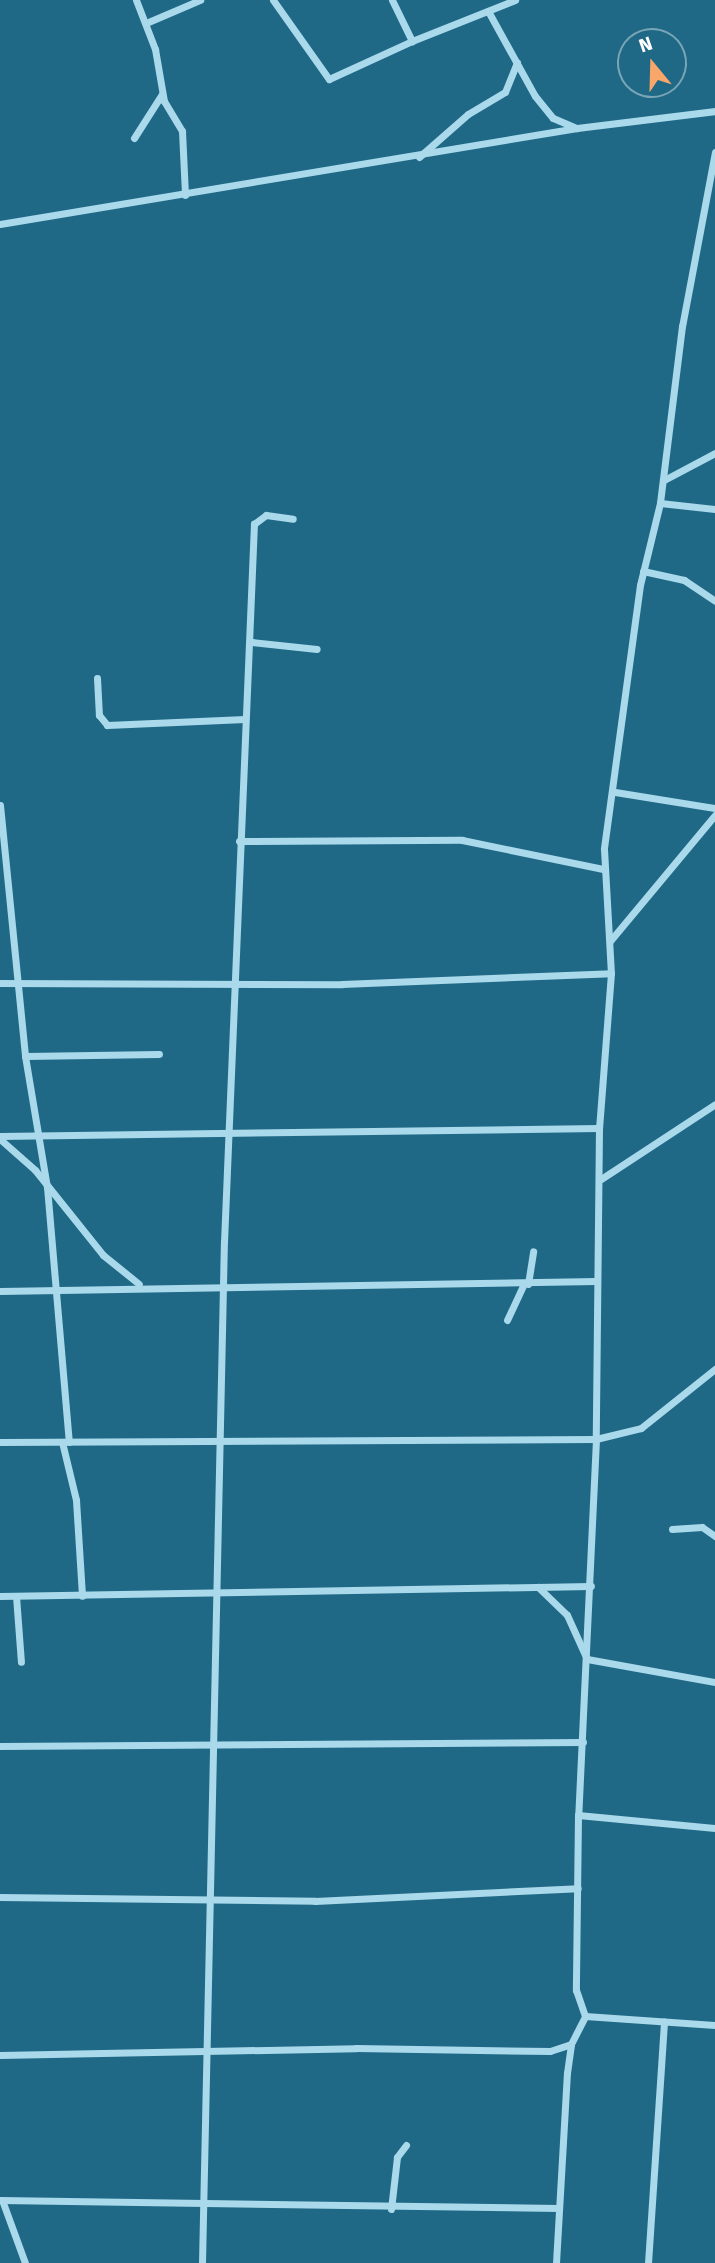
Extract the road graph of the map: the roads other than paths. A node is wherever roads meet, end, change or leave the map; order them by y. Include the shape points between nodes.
1 (136, 0) edge
2 (200, 0) edge
3 (273, 0) edge
4 (392, 0) edge
5 (515, 0) edge
6 (488, 11) junction
7 (146, 23) junction
8 (412, 41) junction
9 (517, 62) junction
10 (162, 94) junction
11 (714, 110) edge
12 (578, 128) junction
13 (134, 138) dead end
14 (715, 152) edge
15 (418, 158) junction
16 (185, 195) junction
17 (0, 224) edge
18 (715, 453) edge
19 (664, 480) junction
20 (660, 503) junction
21 (715, 509) edge
22 (293, 519) dead end
23 (643, 571) junction
24 (715, 601) edge
25 (252, 642) junction
26 (317, 649) dead end
27 (97, 678) dead end
28 (245, 719) junction
29 (615, 792) junction
30 (0, 805) edge
31 (715, 808) edge
32 (715, 815) edge
33 (239, 841) junction
34 (603, 869) junction
35 (610, 941) junction
36 (611, 973) junction
37 (0, 983) edge
38 (16, 983) junction
39 (232, 983) junction
40 (159, 1054) dead end
41 (25, 1056) junction
42 (715, 1104) edge
43 (599, 1128) junction
44 (0, 1137) edge
45 (38, 1137) junction
46 (228, 1137) junction
47 (601, 1179) junction
48 (47, 1187) junction
49 (533, 1251) dead end
50 (596, 1281) junction
51 (526, 1283) junction
52 (139, 1284) junction
53 (223, 1287) junction
54 (54, 1290) junction
55 (0, 1291) edge
56 (508, 1320) dead end
57 (715, 1369) edge
58 (224, 1438) junction
59 (596, 1439) junction
60 (0, 1442) edge
61 (65, 1442) junction
62 (672, 1529) dead end
63 (715, 1536) edge
64 (591, 1586) junction
65 (538, 1587) junction
66 (218, 1591) junction
67 (0, 1596) edge
68 (16, 1596) junction
69 (82, 1596) junction
70 (587, 1659) junction
71 (20, 1662) dead end
72 (715, 1682) edge
73 (583, 1742) junction
74 (215, 1744) junction
75 (0, 1746) edge
76 (578, 1815) junction
77 (715, 1828) edge
78 (578, 1888) junction
79 (0, 1897) edge
80 (208, 1898) junction
81 (585, 2016) junction
82 (664, 2022) junction
83 (715, 2025) edge
84 (571, 2044) junction
85 (203, 2049) junction
86 (0, 2055) edge
87 (406, 2145) dead end
88 (1, 2200) edge
89 (203, 2201) junction
90 (558, 2208) junction
91 (390, 2209) junction
92 (24, 2263) edge
93 (202, 2263) edge
94 (556, 2263) edge
95 (648, 2263) edge

1 - 7 street
2 - 7 street
3 - 8 street via 329,79
4 - 8 street
5 - 6 street
6 - 8 street
6 - 9 street
7 - 10 street
9 - 12 street via 549,113
9 - 15 street via 504,93 468,114
10 - 13 street
10 - 16 street via 182,131
11 - 12 street
12 - 15 street
14 - 19 street via 682,326
15 - 16 street
16 - 17 street
18 - 19 street
19 - 20 street
20 - 21 street
20 - 23 street
22 - 25 street via 266,516 254,524
23 - 24 street via 684,580
23 - 29 street
25 - 26 street
25 - 28 street
27 - 28 street via 99,715 107,725
28 - 33 street
29 - 31 street
29 - 34 street
30 - 38 street
32 - 35 street
33 - 34 street via 462,840
33 - 39 street
34 - 35 street
35 - 36 street
36 - 39 street
36 - 43 street
37 - 38 street
38 - 39 street
38 - 41 street
39 - 46 street
40 - 41 street
41 - 45 street
42 - 47 street
43 - 46 street
43 - 47 street
44 - 45 street
44 - 48 street
45 - 46 street
45 - 48 street
46 - 53 street
47 - 50 street
48 - 52 street via 103,1255
48 - 54 street
49 - 51 street
50 - 51 street
50 - 59 street
51 - 53 street
51 - 56 street
52 - 53 street
52 - 54 street
53 - 58 street
54 - 55 street
54 - 61 street
57 - 59 street via 641,1428
58 - 59 street
58 - 61 street
58 - 66 street
59 - 64 street
60 - 61 street
61 - 69 street via 76,1500
62 - 63 street via 702,1527
64 - 65 street
64 - 70 street
65 - 66 street
65 - 70 street via 567,1615
66 - 69 street
66 - 74 street
67 - 68 street
68 - 69 street
68 - 71 street
70 - 72 street
70 - 73 street
73 - 74 street
73 - 76 street
74 - 75 street
74 - 80 street
76 - 77 street
76 - 78 street
78 - 80 street via 315,1901
78 - 81 street via 576,1990
79 - 80 street
80 - 85 street
81 - 82 street
81 - 84 street
82 - 83 street
82 - 95 street
84 - 85 street via 550,2051
84 - 90 street
85 - 86 street
85 - 89 street
87 - 91 street via 397,2157
88 - 89 street
88 - 92 street
89 - 91 street
89 - 93 street
90 - 91 street
90 - 94 street

